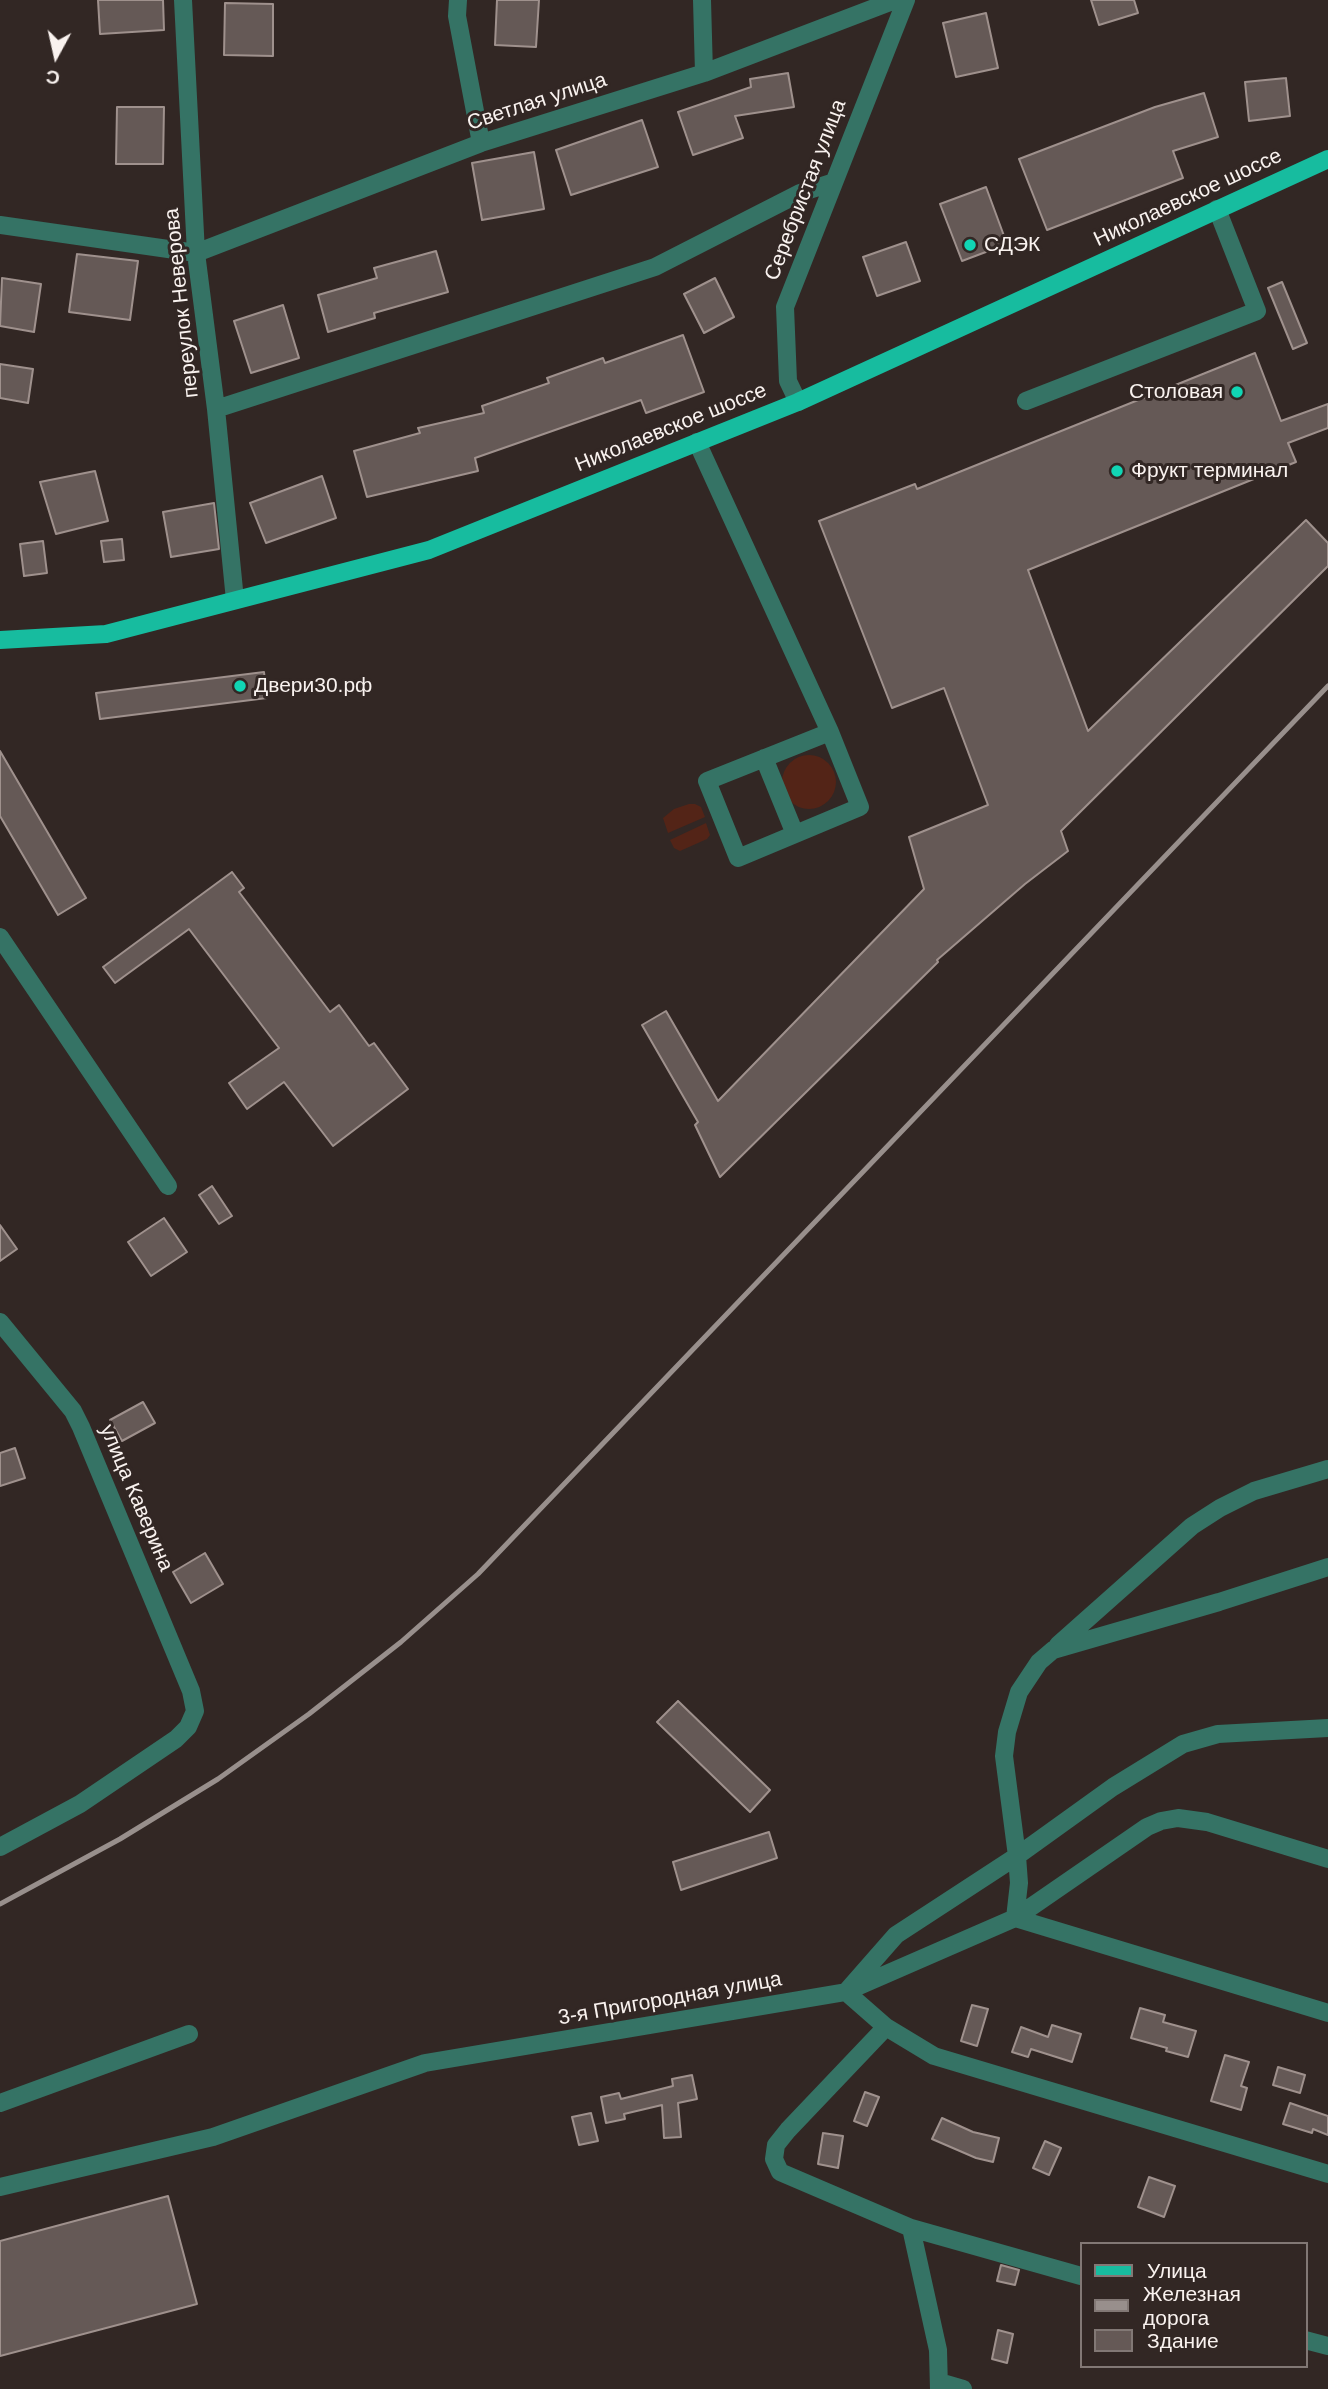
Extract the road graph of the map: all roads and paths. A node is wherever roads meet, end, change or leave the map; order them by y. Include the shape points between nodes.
1 (183, 0) edge
2 (458, 0) edge
3 (702, 0) edge
4 (895, 0) edge
5 (906, 0) edge
6 (704, 73) junction
7 (481, 143) junction
8 (1328, 159) edge
9 (834, 182) junction
10 (1217, 209) junction
11 (0, 225) edge
12 (196, 253) junction
13 (1026, 401) dead end
14 (798, 402) junction
15 (216, 409) junction
16 (697, 442) junction
17 (235, 600) junction
18 (0, 640) edge
19 (830, 732) junction
20 (764, 758) junction
21 (795, 834) junction
22 (0, 937) edge
23 (168, 1186) dead end
24 (0, 1322) edge
25 (1328, 1469) edge
26 (1328, 1567) edge
27 (1053, 1650) junction
28 (1328, 1728) edge
29 (0, 1847) edge
30 (1017, 1856) junction
31 (1328, 1858) edge
32 (1015, 1918) junction
33 (846, 1992) junction
34 (1328, 2013) edge
35 (886, 2027) junction
36 (189, 2034) dead end
37 (0, 2103) edge
38 (1328, 2174) edge
39 (0, 2187) edge
40 (911, 2228) junction
41 (1080, 2276) edge
42 (1307, 2341) edge
43 (1328, 2346) edge
44 (939, 2385) edge
45 (964, 2389) edge

1 - 12 street, переулок Неверова
2 - 7 street via 457,16
3 - 6 street
4 - 6 street, Светлая улица
5 - 9 street, Серебристая улица
6 - 7 street, Светлая улица
7 - 12 street, Светлая улица
8 - 10 main road, Николаевское шоссе
9 - 14 street, Серебристая улица via 785,307 788,381
9 - 15 street via 800,193 655,267
10 - 13 street via 1257,311
10 - 14 main road, Николаевское шоссе
11 - 12 street
12 - 15 street, переулок Неверова
14 - 16 main road, Николаевское шоссе
15 - 17 street, переулок Неверова
16 - 17 main road, Николаевское шоссе via 429,551
16 - 19 street
17 - 18 main road, Николаевское шоссе via 106,634
19 - 20 street
19 - 21 street via 860,807
20 - 21 street
20 - 21 street via 707,781 738,858
22 - 23 street
24 - 29 street, улица Каверина via 73,1411 191,1691 195,1711 176,1739 80,1804
25 - 27 street via 1254,1491 1192,1526
26 - 27 street
27 - 30 street via 1019,1692 1007,1732 1004,1756
28 - 30 street via 1218,1734 1183,1744 1113,1787
30 - 32 street
30 - 33 street via 896,1935
31 - 32 street, 3-я Пригородная улица via 1208,1822 1161,1821
32 - 33 street, 3-я Пригородная улица
32 - 34 street
33 - 35 street
33 - 39 street, 3-я Пригородная улица via 425,2063 214,2137
35 - 38 street via 934,2056
35 - 40 street via 788,2130 776,2145 774,2158 780,2172
36 - 37 street
40 - 41 street
40 - 44 street via 938,2350
42 - 43 street
44 - 45 street

